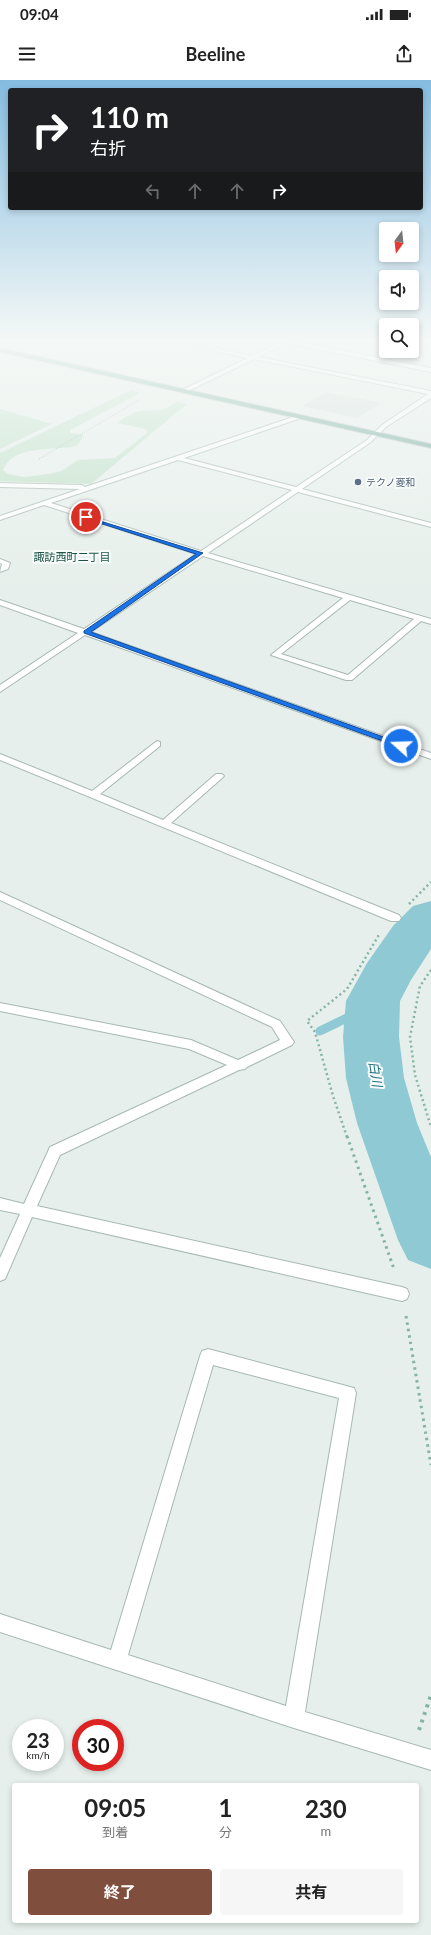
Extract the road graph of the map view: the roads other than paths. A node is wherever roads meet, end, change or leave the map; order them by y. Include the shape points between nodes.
1 (271, 427) edge
2 (343, 427) edge
3 (384, 427) edge
4 (377, 434) junction
5 (431, 446) edge
6 (178, 458) junction
7 (0, 485) edge
8 (91, 487) junction
9 (296, 490) junction
10 (43, 503) junction
11 (0, 518) edge
12 (431, 525) edge
13 (200, 553) junction
14 (0, 561) edge
15 (0, 570) edge
16 (348, 598) junction
17 (0, 602) edge
18 (419, 619) junction
19 (431, 622) edge
20 (86, 632) junction
21 (0, 689) edge
22 (157, 744) dead end
23 (431, 756) edge
24 (0, 757) edge
25 (219, 776) dead end
26 (93, 795) junction
27 (164, 824) junction
28 (0, 896) edge
29 (395, 918) road end
30 (0, 1007) edge
31 (241, 1066) junction
32 (0, 1204) edge
33 (28, 1210) junction
34 (0, 1274) edge
35 (402, 1294) road end
36 (0, 1623) edge
37 (117, 1661) junction
38 (294, 1718) junction
39 (431, 1760) edge

1 - 6 street
2 - 4 main road
3 - 4 street
4 - 5 main road
4 - 9 street
6 - 8 street
6 - 9 street
7 - 8 street
8 - 10 street
9 - 12 street
9 - 13 street
10 - 11 street
10 - 13 street
13 - 16 street
13 - 20 street
14 - 15 street via 6,563
16 - 18 street
16 - 18 street via 275,655 349,678
17 - 20 street
18 - 19 street
20 - 21 street
20 - 23 street
22 - 26 street
24 - 26 street
25 - 27 street
26 - 27 street
27 - 29 street
28 - 31 street via 276,1024 288,1042
30 - 31 street via 191,1045
31 - 33 street via 55,1151
32 - 33 street
33 - 34 street
33 - 35 street
36 - 37 street
37 - 38 street
37 - 38 street via 208,1356 348,1393
38 - 39 street

